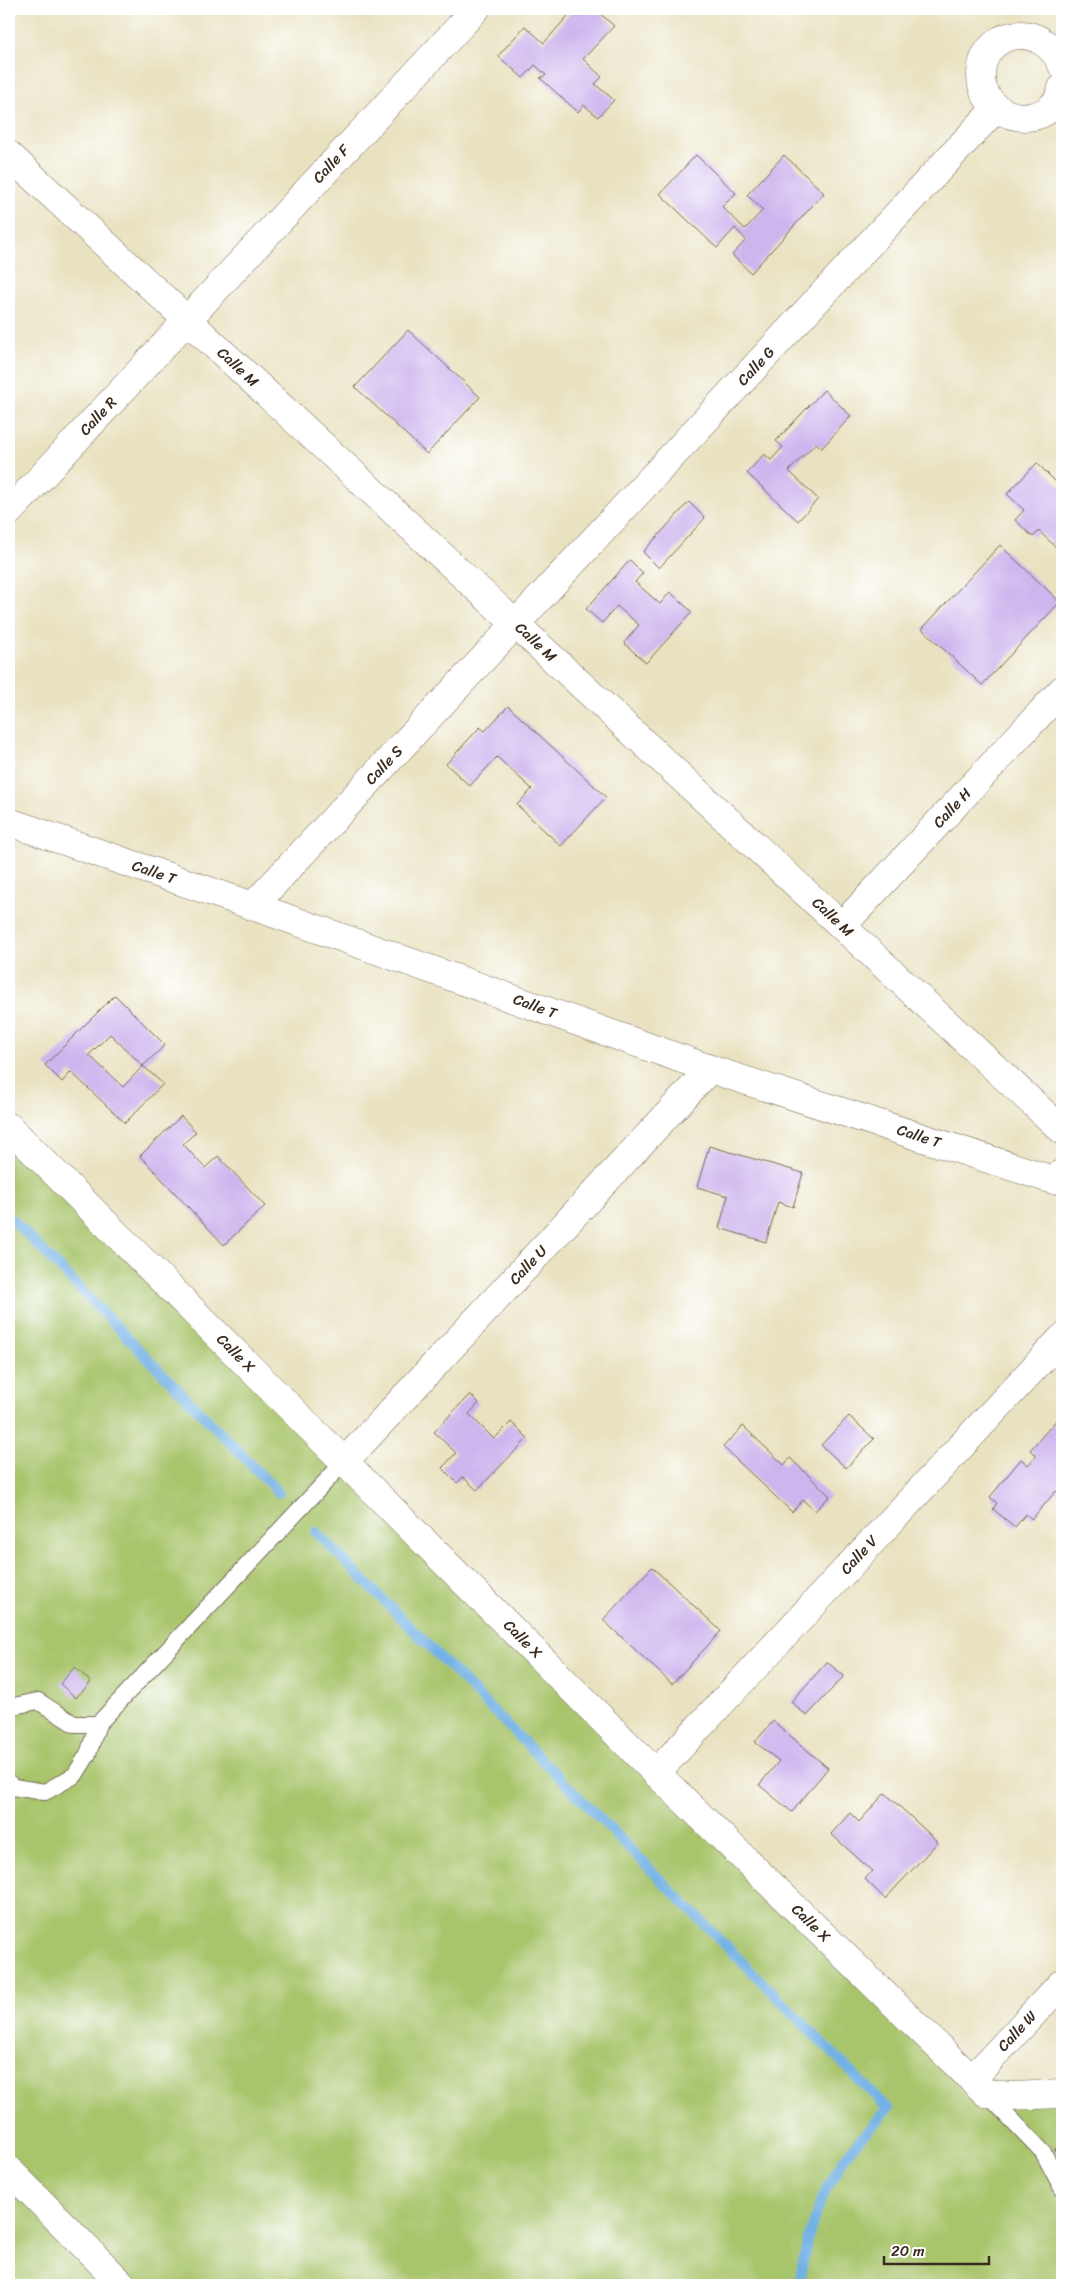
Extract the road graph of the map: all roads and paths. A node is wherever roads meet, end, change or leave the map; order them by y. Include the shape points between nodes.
1 (476, 9) edge
2 (1062, 65) edge
3 (1062, 88) edge
4 (996, 108) junction
5 (9, 155) edge
6 (187, 320) junction
7 (9, 512) edge
8 (516, 624) junction
9 (1062, 690) edge
10 (9, 822) edge
11 (253, 906) junction
12 (842, 926) junction
13 (710, 1069) junction
14 (9, 1127) edge
15 (1062, 1130) edge
16 (1062, 1172) edge
17 (1062, 1338) edge
18 (345, 1462) junction
19 (9, 1708) edge
20 (98, 1724) junction
21 (656, 1773) junction
22 (9, 1783) edge
23 (1062, 1983) edge
24 (979, 2086) junction
25 (1062, 2094) edge
26 (9, 2170) edge
27 (1062, 2188) edge
28 (123, 2285) edge

1 - 6 street, Calle F
2 - 4 street via 1049,44 1038,38 1012,36 1000,41 991,49 981,73 987,98
3 - 4 street via 1054,103 1033,116 1020,118
4 - 8 street, Calle G
5 - 6 street, Calle M
6 - 7 street, Calle R
6 - 8 street, Calle M
8 - 11 street, Calle S
8 - 12 street, Calle M
9 - 12 street, Calle H
10 - 11 street, Calle T
11 - 13 street, Calle T
12 - 15 street, Calle M
13 - 16 street, Calle T via 1053,1180
13 - 18 street, Calle U
14 - 18 street, Calle X
17 - 21 street, Calle V
18 - 20 lane
18 - 21 street, Calle X
19 - 20 lane via 38,1701 74,1724
20 - 22 lane via 88,1754 75,1775 45,1792 13,1787
21 - 24 street, Calle X
23 - 24 street, Calle W
24 - 25 street via 1010,2096
24 - 27 lane via 1043,2152
26 - 28 street

